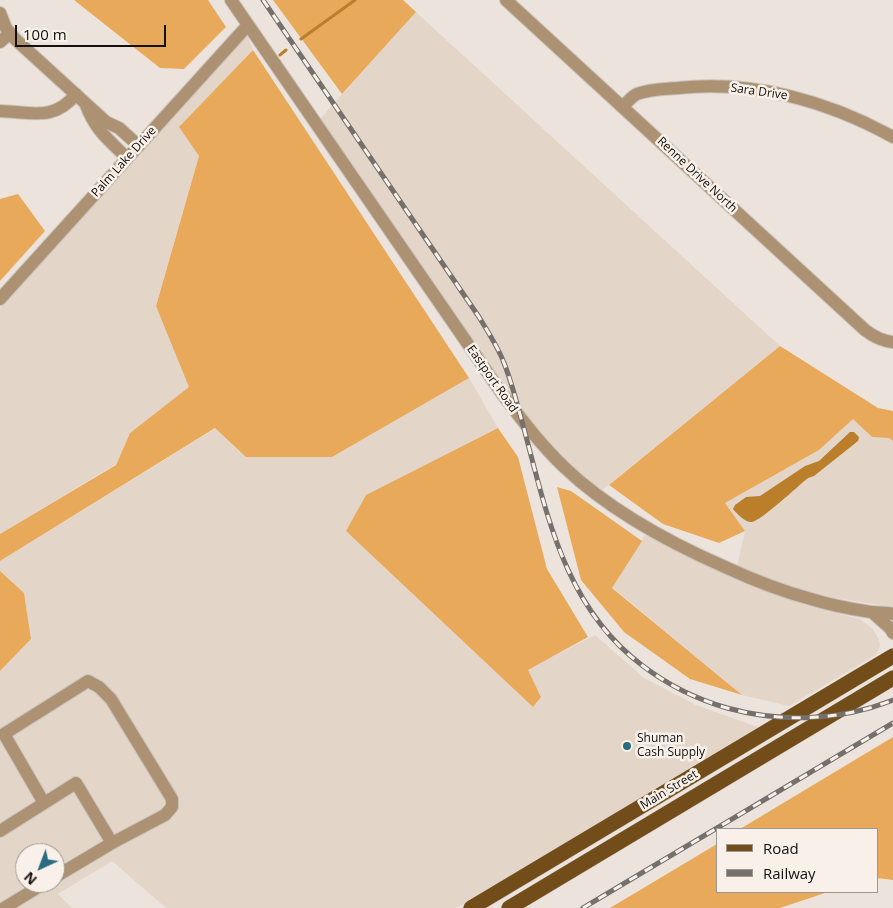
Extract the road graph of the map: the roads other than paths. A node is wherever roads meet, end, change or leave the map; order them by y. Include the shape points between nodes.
1 (231, 0) edge
2 (511, 1) edge
3 (0, 13) edge
4 (248, 25) junction
5 (10, 33) junction
6 (0, 42) edge
7 (81, 98) junction
8 (623, 106) junction
9 (0, 111) edge
10 (893, 137) edge
11 (139, 146) junction
12 (127, 158) junction
13 (0, 299) edge
14 (893, 342) edge
15 (873, 612) junction
16 (893, 613) edge
17 (893, 633) edge
18 (893, 656) edge
19 (893, 678) edge
20 (668, 790) junction
21 (44, 803) junction
22 (678, 807) junction
23 (0, 831) edge
24 (112, 842) junction
25 (65, 871) edge
26 (29, 893) edge
27 (4, 908) edge
28 (471, 908) edge
29 (509, 908) edge

1 - 4 street, Eastport Road
2 - 8 street, Renne Drive North
3 - 5 street
4 - 11 street, Palm Lake Drive
4 - 15 street, Eastport Road via 502,395 566,469 636,521 701,556 790,593
5 - 6 street
5 - 7 street
7 - 9 street via 38,115
7 - 11 street via 113,117 119,128
7 - 12 street via 98,129
8 - 10 street, Sara Drive via 636,94 655,90 701,86 754,89 816,103
8 - 14 street, Renne Drive North via 865,330
11 - 12 street, Palm Lake Drive
12 - 13 street, Palm Lake Drive
15 - 16 street, Eastport Road
15 - 17 street
18 - 20 main road, Main Street
19 - 22 main road, Main Street
20 - 22 street
20 - 28 main road, Main Street
21 - 23 street
21 - 24 street via 76,783
21 - 24 street via 4,734 88,681 112,699 172,799 172,807 165,815
22 - 29 main road, Main Street
24 - 25 street
26 - 27 street

